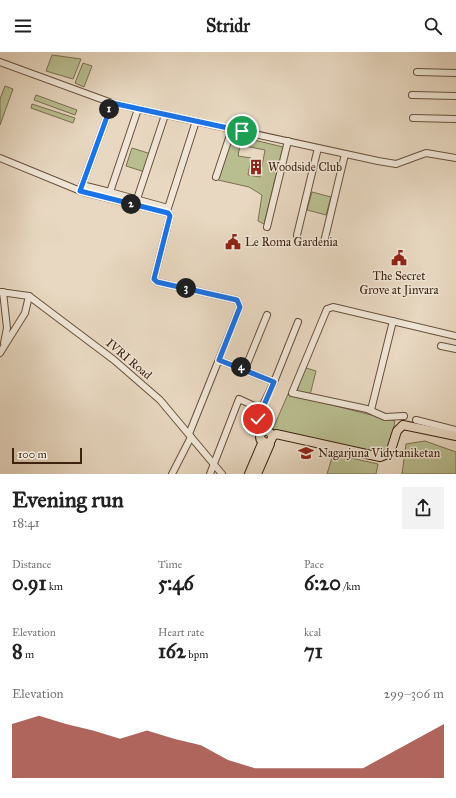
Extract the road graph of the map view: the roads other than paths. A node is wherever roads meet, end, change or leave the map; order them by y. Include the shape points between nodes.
1 (0, 62) edge
2 (417, 72) dead end
3 (456, 73) edge
4 (412, 95) dead end
5 (456, 96) edge
6 (112, 103) junction
7 (138, 109) junction
8 (166, 115) junction
9 (413, 118) dead end
10 (456, 119) edge
11 (196, 121) junction
12 (232, 129) junction
13 (288, 142) junction
14 (318, 148) junction
15 (345, 154) junction
16 (0, 158) edge
17 (456, 158) edge
18 (216, 177) dead end
19 (81, 188) junction
20 (110, 192) junction
21 (137, 199) junction
22 (266, 227) dead end
23 (297, 235) dead end
24 (324, 242) dead end
25 (2, 292) edge
26 (29, 296) junction
27 (267, 315) dead end
28 (393, 321) junction
29 (298, 322) dead end
30 (6, 326) junction
31 (15, 328) junction
32 (455, 335) edge
33 (441, 346) dead end
34 (4, 347) junction
35 (454, 348) edge
36 (0, 353) edge
37 (219, 360) junction
38 (245, 369) junction
39 (274, 382) junction
40 (260, 409) junction
41 (371, 410) junction
42 (403, 420) junction
43 (416, 420) dead end
44 (445, 430) junction
45 (456, 430) edge
46 (262, 433) joint
47 (190, 436) junction
48 (456, 436) edge
49 (268, 440) junction
50 (215, 465) junction
51 (172, 474) edge
52 (210, 474) edge
53 (222, 474) edge
54 (249, 474) edge
55 (258, 474) edge

1 - 6 street
2 - 3 street
4 - 5 street
6 - 7 street
6 - 19 street
7 - 8 street
7 - 20 street
8 - 11 street
8 - 21 street
9 - 10 street
11 - 12 street
11 - 21 street via 168,208
12 - 13 street
12 - 18 street
13 - 14 street
13 - 22 street
14 - 15 street
14 - 23 street
15 - 17 street via 396,164 426,153
15 - 24 street
16 - 19 street
19 - 20 street
19 - 37 street via 168,213 170,216 154,279 157,282 237,300 240,307
20 - 21 street
25 - 26 street, IVRI Road
25 - 30 street
26 - 31 street via 25,313
26 - 47 street, IVRI Road via 160,400
27 - 38 street
28 - 32 street
28 - 41 street
28 - 41 street via 330,307 327,309 292,390 294,394
29 - 39 street
30 - 31 street
30 - 34 street
31 - 34 street
32 - 35 street
33 - 35 street
34 - 36 street
37 - 38 street
37 - 47 street
38 - 39 street
39 - 40 street
40 - 46 street via 257,423
40 - 50 street via 239,399
41 - 42 street via 375,414
42 - 44 main road
42 - 49 main road via 390,452 380,458 276,434
43 - 44 street
44 - 45 street
44 - 48 main road
46 - 49 main road via 269,432
47 - 50 street, IVRI Road
47 - 51 street
49 - 54 main road
49 - 55 main road via 270,444
50 - 52 street
50 - 53 street, IVRI Road

